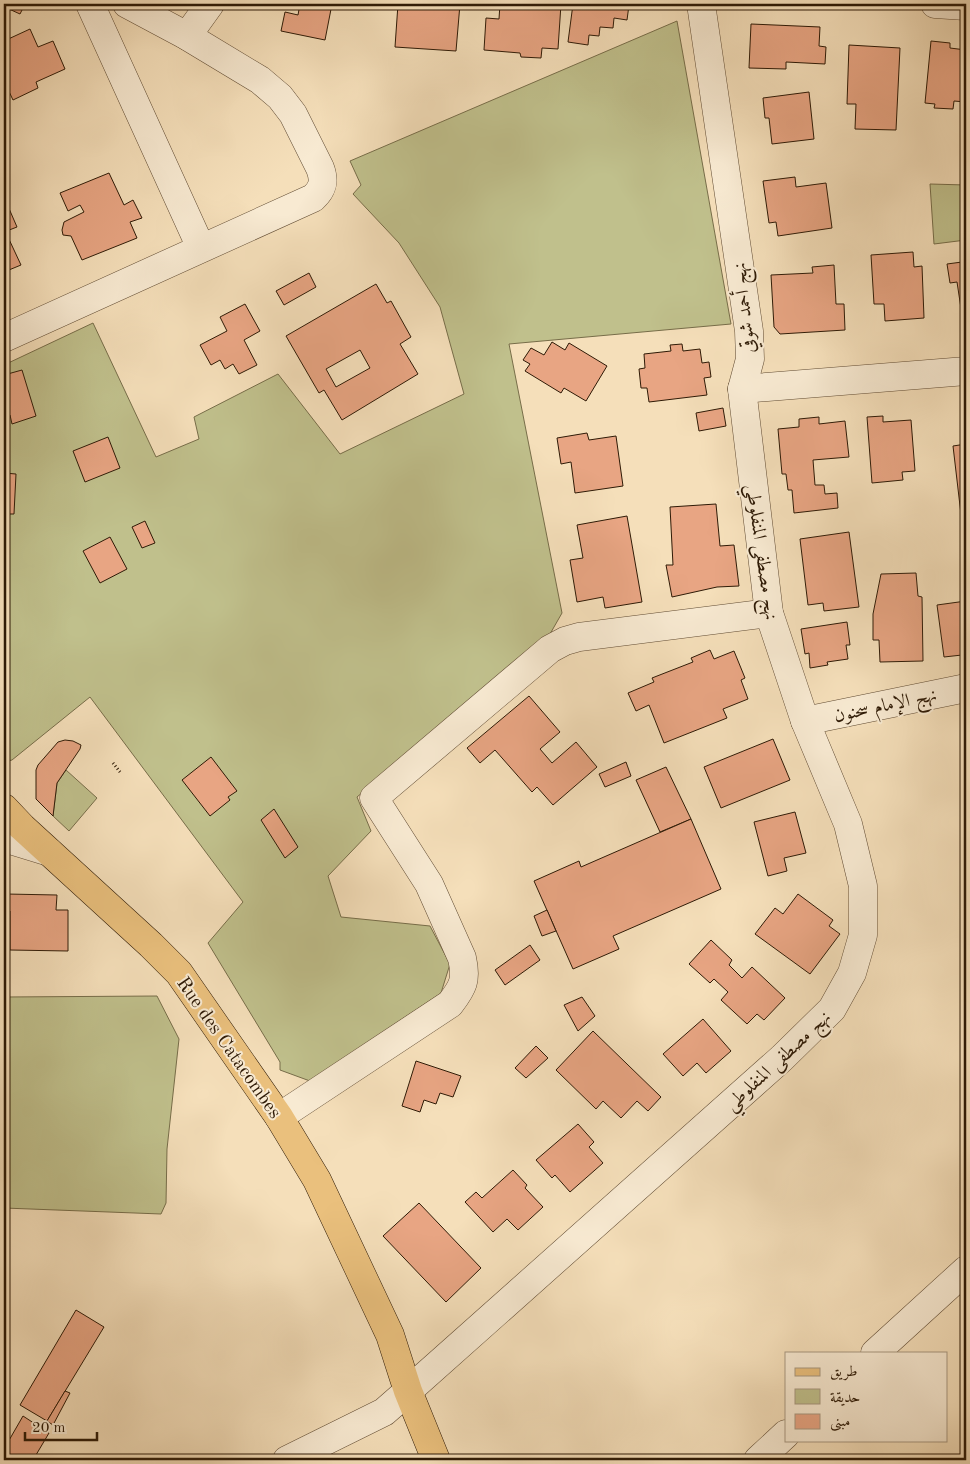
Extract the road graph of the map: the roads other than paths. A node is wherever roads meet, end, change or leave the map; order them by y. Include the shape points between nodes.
1 (90, 4) edge
2 (127, 4) edge
3 (210, 4) edge
4 (701, 4) edge
5 (935, 4) edge
6 (966, 6) edge
7 (187, 36) junction
8 (201, 248) junction
9 (4, 338) edge
10 (966, 372) edge
11 (742, 389) junction
12 (769, 613) junction
13 (966, 688) edge
14 (805, 721) junction
15 (4, 808) edge
16 (4, 838) edge
17 (49, 852) junction
18 (279, 1117) junction
19 (966, 1270) edge
20 (876, 1352) edge
21 (414, 1386) junction
22 (785, 1435) edge
23 (287, 1460) edge
24 (436, 1460) edge
25 (455, 1460) edge
26 (758, 1460) edge

1 - 8 street
2 - 7 street
3 - 7 street
4 - 11 street, نهج أحمد شوقي via 749,331 750,359
5 - 6 street
7 - 8 street via 260,80 280,96 293,114 323,175 322,188 313,198
8 - 9 street
10 - 11 street
11 - 12 street, نهج مصطفى المنفلوطي
12 - 14 street, نهج مصطفى المنفلوطي
12 - 18 street via 565,641 550,649 374,798 429,884 462,958 465,970 461,991 450,1004
13 - 14 street, نهج الإمام سحنون
14 - 21 street, نهج مصطفى المنفلوطي via 848,824 863,886 863,934 852,973 832,1009 782,1058
15 - 17 main road, Rue des Catacombes
16 - 17 street
17 - 18 main road, Rue des Catacombes via 179,973
18 - 21 main road, Rue des Catacombes via 317,1180
19 - 20 street
21 - 23 street, نهج مصطفى المنفلوطي via 384,1412
21 - 24 main road, Rue des Catacombes
21 - 25 main road, Rue des Catacombes
22 - 26 street

